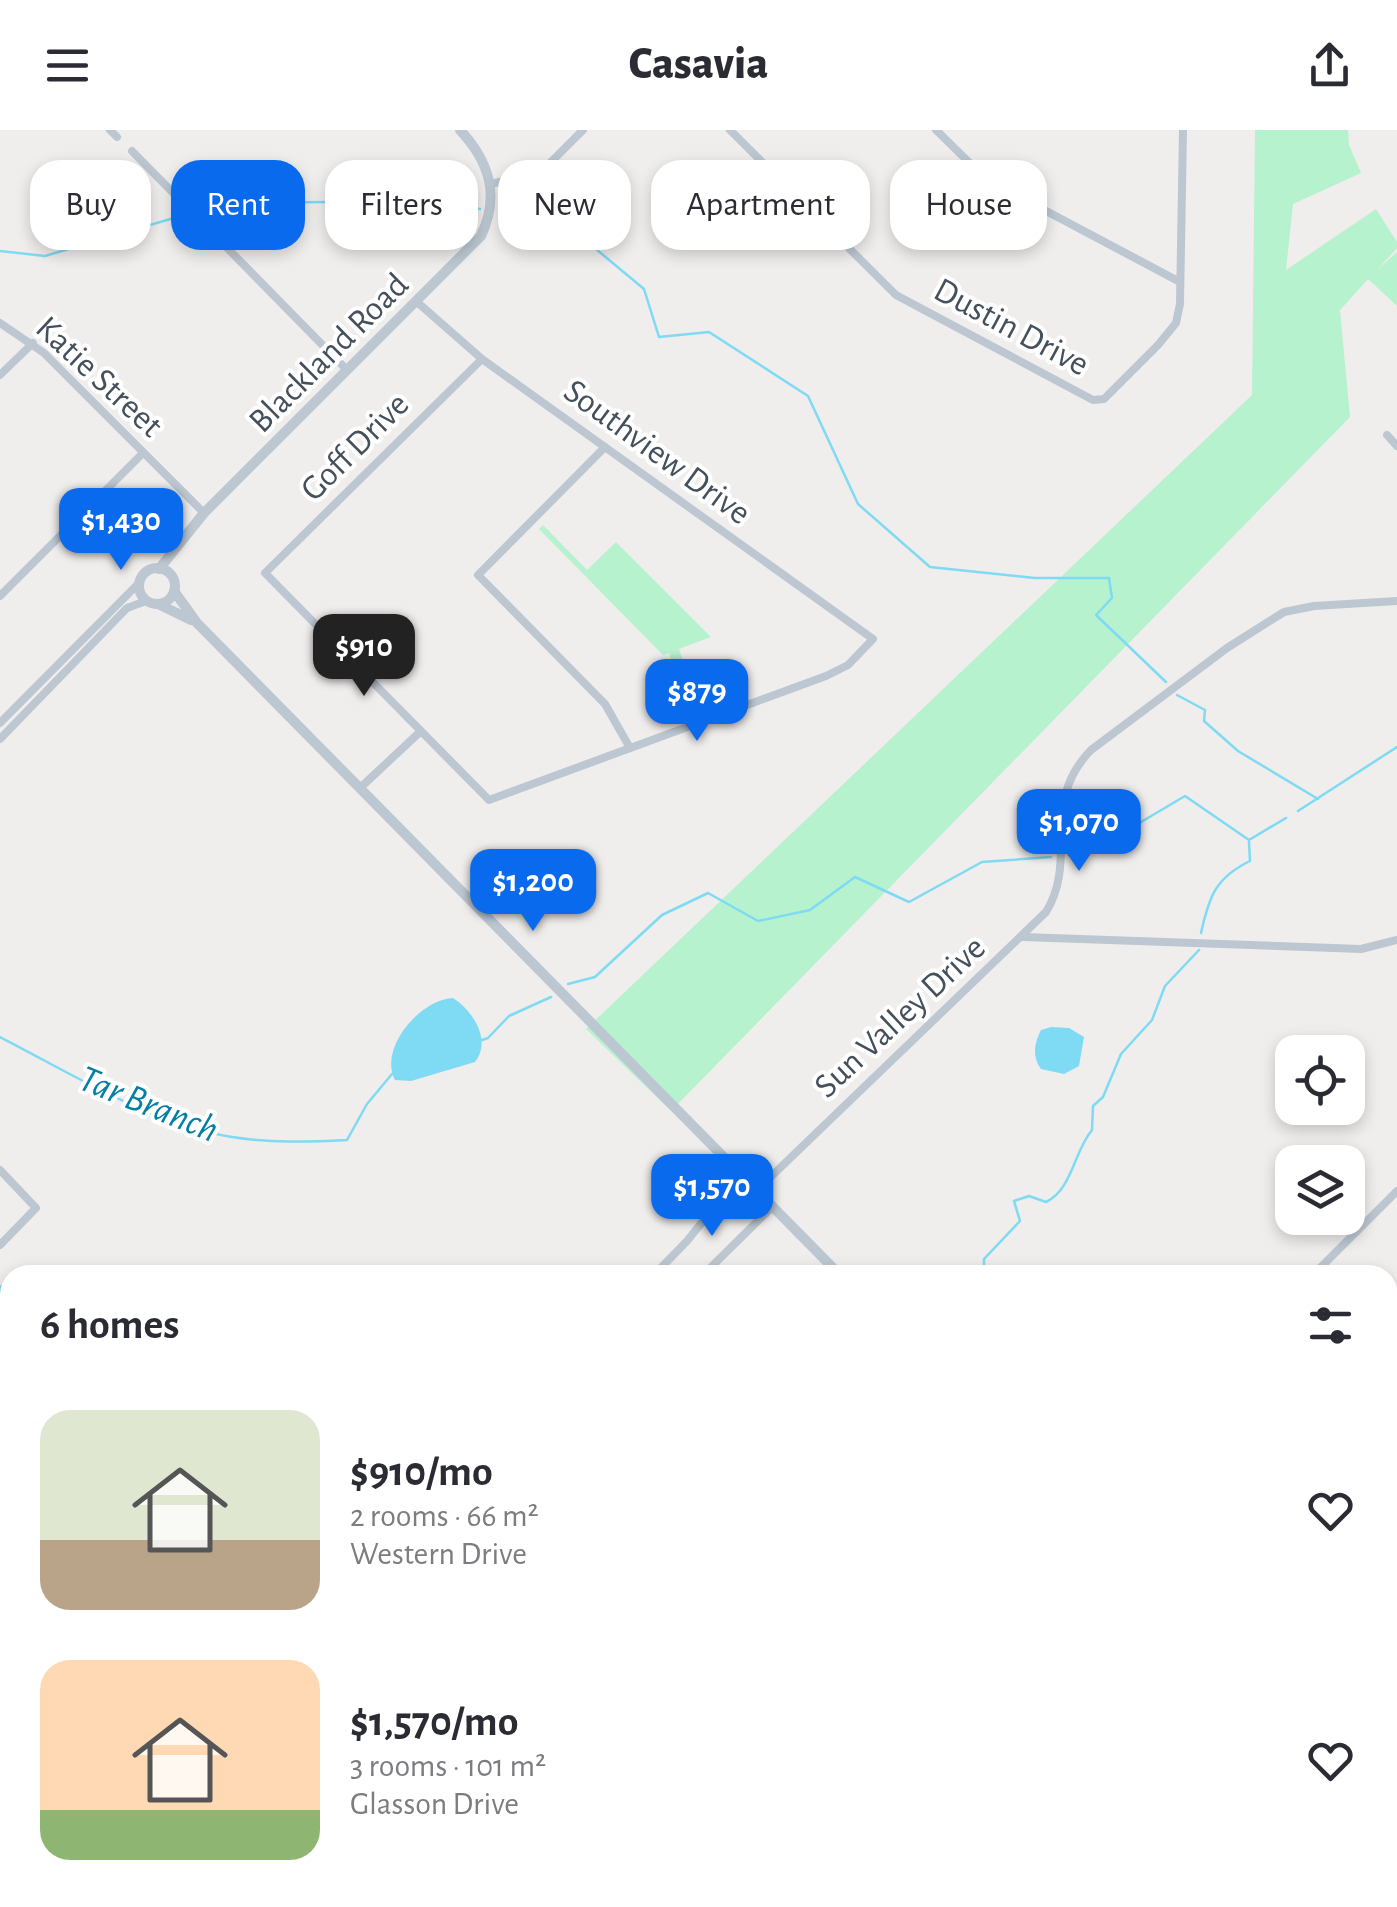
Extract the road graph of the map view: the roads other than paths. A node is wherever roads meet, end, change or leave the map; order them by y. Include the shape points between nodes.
1 (460, 130) edge
2 (583, 130) edge
3 (730, 130) edge
4 (936, 130) edge
5 (1183, 130) edge
6 (132, 152) dead end
7 (491, 184) junction
8 (1180, 282) junction
9 (418, 302) junction
10 (0, 323) edge
11 (33, 342) junction
12 (482, 359) junction
13 (347, 370) junction
14 (0, 375) edge
15 (1387, 435) dead end
16 (1397, 446) edge
17 (605, 447) junction
18 (144, 454) junction
19 (204, 513) junction
20 (177, 550) junction
21 (159, 569) junction
22 (139, 583) junction
23 (173, 585) junction
24 (0, 596) edge
25 (1397, 601) edge
26 (152, 603) junction
27 (196, 622) junction
28 (0, 723) edge
29 (421, 731) junction
30 (0, 740) edge
31 (630, 748) junction
32 (360, 788) junction
33 (1022, 937) junction
34 (1397, 940) edge
35 (0, 1170) edge
36 (740, 1174) junction
37 (756, 1191) junction
38 (1397, 1192) edge
39 (772, 1206) junction
40 (0, 1245) edge
41 (664, 1265) edge
42 (714, 1265) edge
43 (830, 1265) edge
44 (1324, 1265) edge

1 - 7 street via 478,151
2 - 7 street via 541,172
3 - 8 street, Dustin Drive via 896,295 1097,400 1176,323
4 - 8 street via 986,179
5 - 8 street
6 - 13 street
7 - 9 street, Blackland Road via 480,236
9 - 12 street, Southview Drive
9 - 13 street, Blackland Road
10 - 11 street, Katie Street
11 - 14 street
11 - 18 street, Katie Street
12 - 17 street, Southview Drive
12 - 29 street, Goff Drive via 265,573
13 - 19 street, Blackland Road
15 - 16 street
17 - 31 street via 478,575 605,704
17 - 31 street, Southview Drive via 873,639 826,676
18 - 19 street, Katie Street
18 - 24 street
19 - 20 street, Blackland Road
20 - 21 street, Blackland Road
20 - 23 street, Blackland Road
21 - 22 street
21 - 23 street
22 - 26 street via 140,594
22 - 28 street
23 - 26 street via 170,598
23 - 27 street
25 - 33 street, Sun Valley Drive via 1284,612 1091,750 1066,792 1058,893
26 - 27 street
26 - 30 street via 127,608
27 - 32 street
29 - 31 street via 489,800
29 - 32 street
32 - 36 street
33 - 34 street via 1361,950
33 - 37 street, Sun Valley Drive
35 - 40 street via 36,1208
36 - 37 street
36 - 41 street
37 - 39 street
38 - 44 street
39 - 42 street
39 - 43 street

